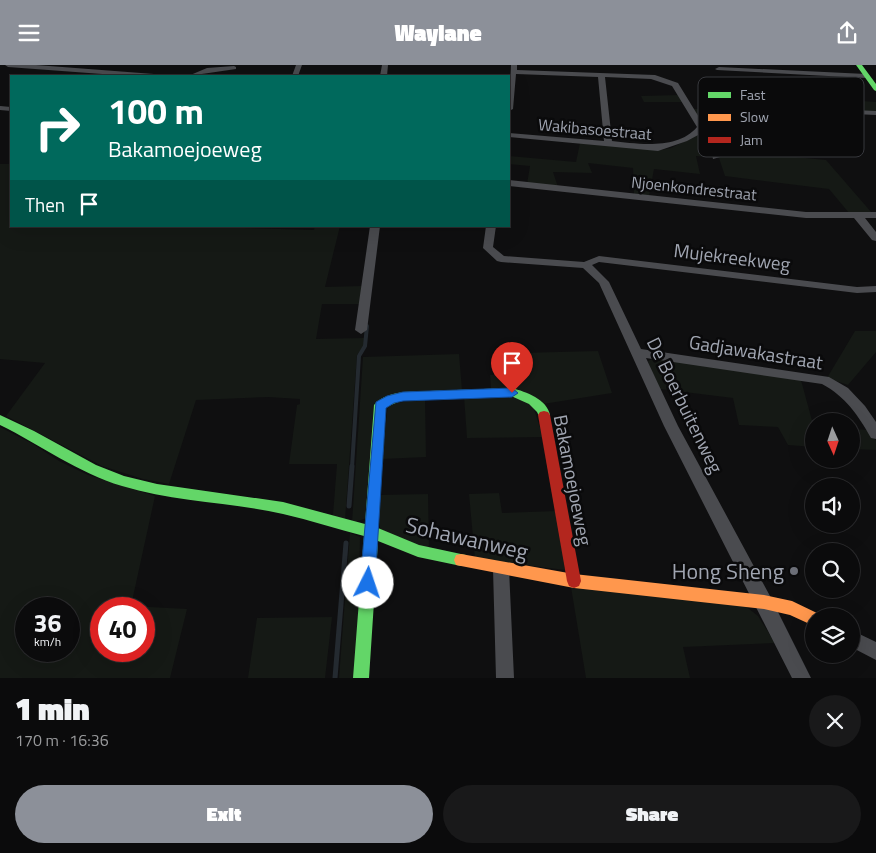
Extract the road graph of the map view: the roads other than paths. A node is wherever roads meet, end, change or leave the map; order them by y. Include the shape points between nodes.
1 (9, 65) edge
2 (98, 65) edge
3 (135, 65) edge
4 (859, 65) edge
5 (42, 67) edge
6 (60, 67) edge
7 (236, 68) edge
8 (513, 69) edge
9 (719, 69) dead end
10 (91, 72) junction
11 (663, 72) dead end
12 (127, 75) joint
13 (193, 75) edge
14 (644, 75) junction
15 (675, 75) dead end
16 (866, 75) junction
17 (601, 76) junction
18 (511, 82) edge
19 (668, 82) junction
20 (876, 89) edge
21 (510, 96) edge
22 (698, 122) edge
23 (698, 131) edge
24 (510, 135) edge
25 (608, 144) junction
26 (510, 183) edge
27 (857, 215) junction
28 (876, 215) edge
29 (375, 227) edge
30 (491, 227) edge
31 (876, 238) edge
32 (586, 265) junction
33 (876, 289) edge
34 (361, 330) dead end
35 (636, 353) junction
36 (0, 420) edge
37 (876, 434) edge
38 (372, 532) junction
39 (501, 569) junction
40 (574, 581) junction
41 (764, 602) junction
42 (805, 614) edge
43 (860, 643) edge
44 (876, 651) edge
45 (361, 678) edge
46 (505, 678) edge
47 (802, 678) edge

1 - 5 street
2 - 10 street
3 - 12 street
4 - 16 street
5 - 6 street
6 - 10 street
7 - 13 street via 216,68
8 - 17 street
8 - 18 street
9 - 16 street
10 - 12 street
11 - 14 street
14 - 17 street
14 - 19 street
15 - 19 street
16 - 20 street
17 - 25 street
18 - 21 street
19 - 22 street via 675,85
23 - 25 street, Wakibasoestraat via 664,147
24 - 25 street, Wakibasoestraat
26 - 27 street, Njoenkondrestraat via 806,215
27 - 28 street, Njoenkondrestraat
27 - 31 street
29 - 34 street
30 - 32 street via 488,248 501,259
32 - 33 street, Mujekreekweg via 599,259 857,290
32 - 35 street, De Boerbuitenweg via 604,282
35 - 37 street, Gadjawakastraat via 826,381 854,399
35 - 41 street, De Boerbuitenweg via 670,426
36 - 38 street, Sohawanweg via 91,469 123,481 283,508
38 - 39 street, Sohawanweg via 418,551
38 - 40 street, Bakamoejoeweg via 380,405 403,396 512,393 527,396 543,410
38 - 45 street, Bakamoejoeweg
39 - 40 street, Sohawanweg
39 - 46 street
40 - 41 street, Sohawanweg
41 - 42 street, Sohawanweg
41 - 47 street, De Boerbuitenweg
43 - 44 street

